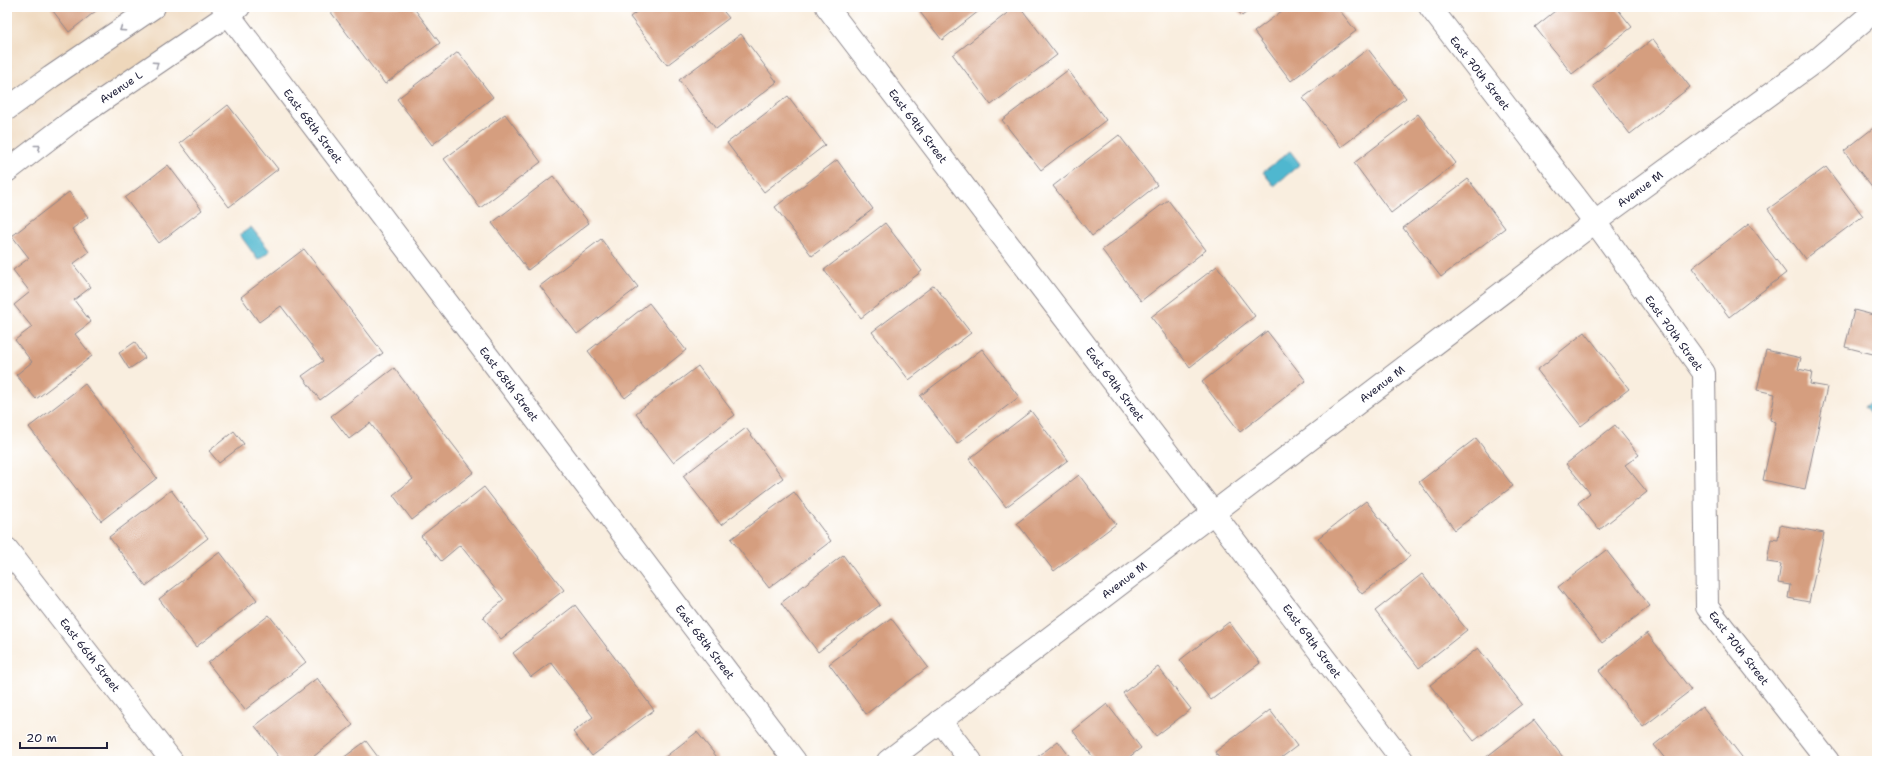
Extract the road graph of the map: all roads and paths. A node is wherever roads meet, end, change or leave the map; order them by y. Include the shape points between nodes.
1 (154, 7) edge
2 (827, 7) edge
3 (1430, 7) edge
4 (1877, 9) edge
5 (230, 10) edge
6 (7, 109) edge
7 (7, 171) edge
8 (1595, 222) junction
9 (1214, 513) junction
10 (7, 549) edge
11 (940, 721) junction
12 (172, 761) edge
13 (795, 761) edge
14 (888, 761) edge
15 (971, 761) edge
16 (1403, 761) edge
17 (1828, 761) edge

1 -> 6 street
2 - 9 street, East 69th Street
3 - 8 street, East 70th Street
4 - 8 street, Avenue M via 1816,60
7 -> 5 street, Avenue L via 72,120
5 - 13 street, East 68th Street
8 - 9 street, Avenue M
8 - 17 street, East 70th Street via 1704,373 1707,607
9 - 11 street, Avenue M
9 - 16 street, East 69th Street
10 - 12 street, East 66th Street
11 - 14 street, Avenue M
11 - 15 street

